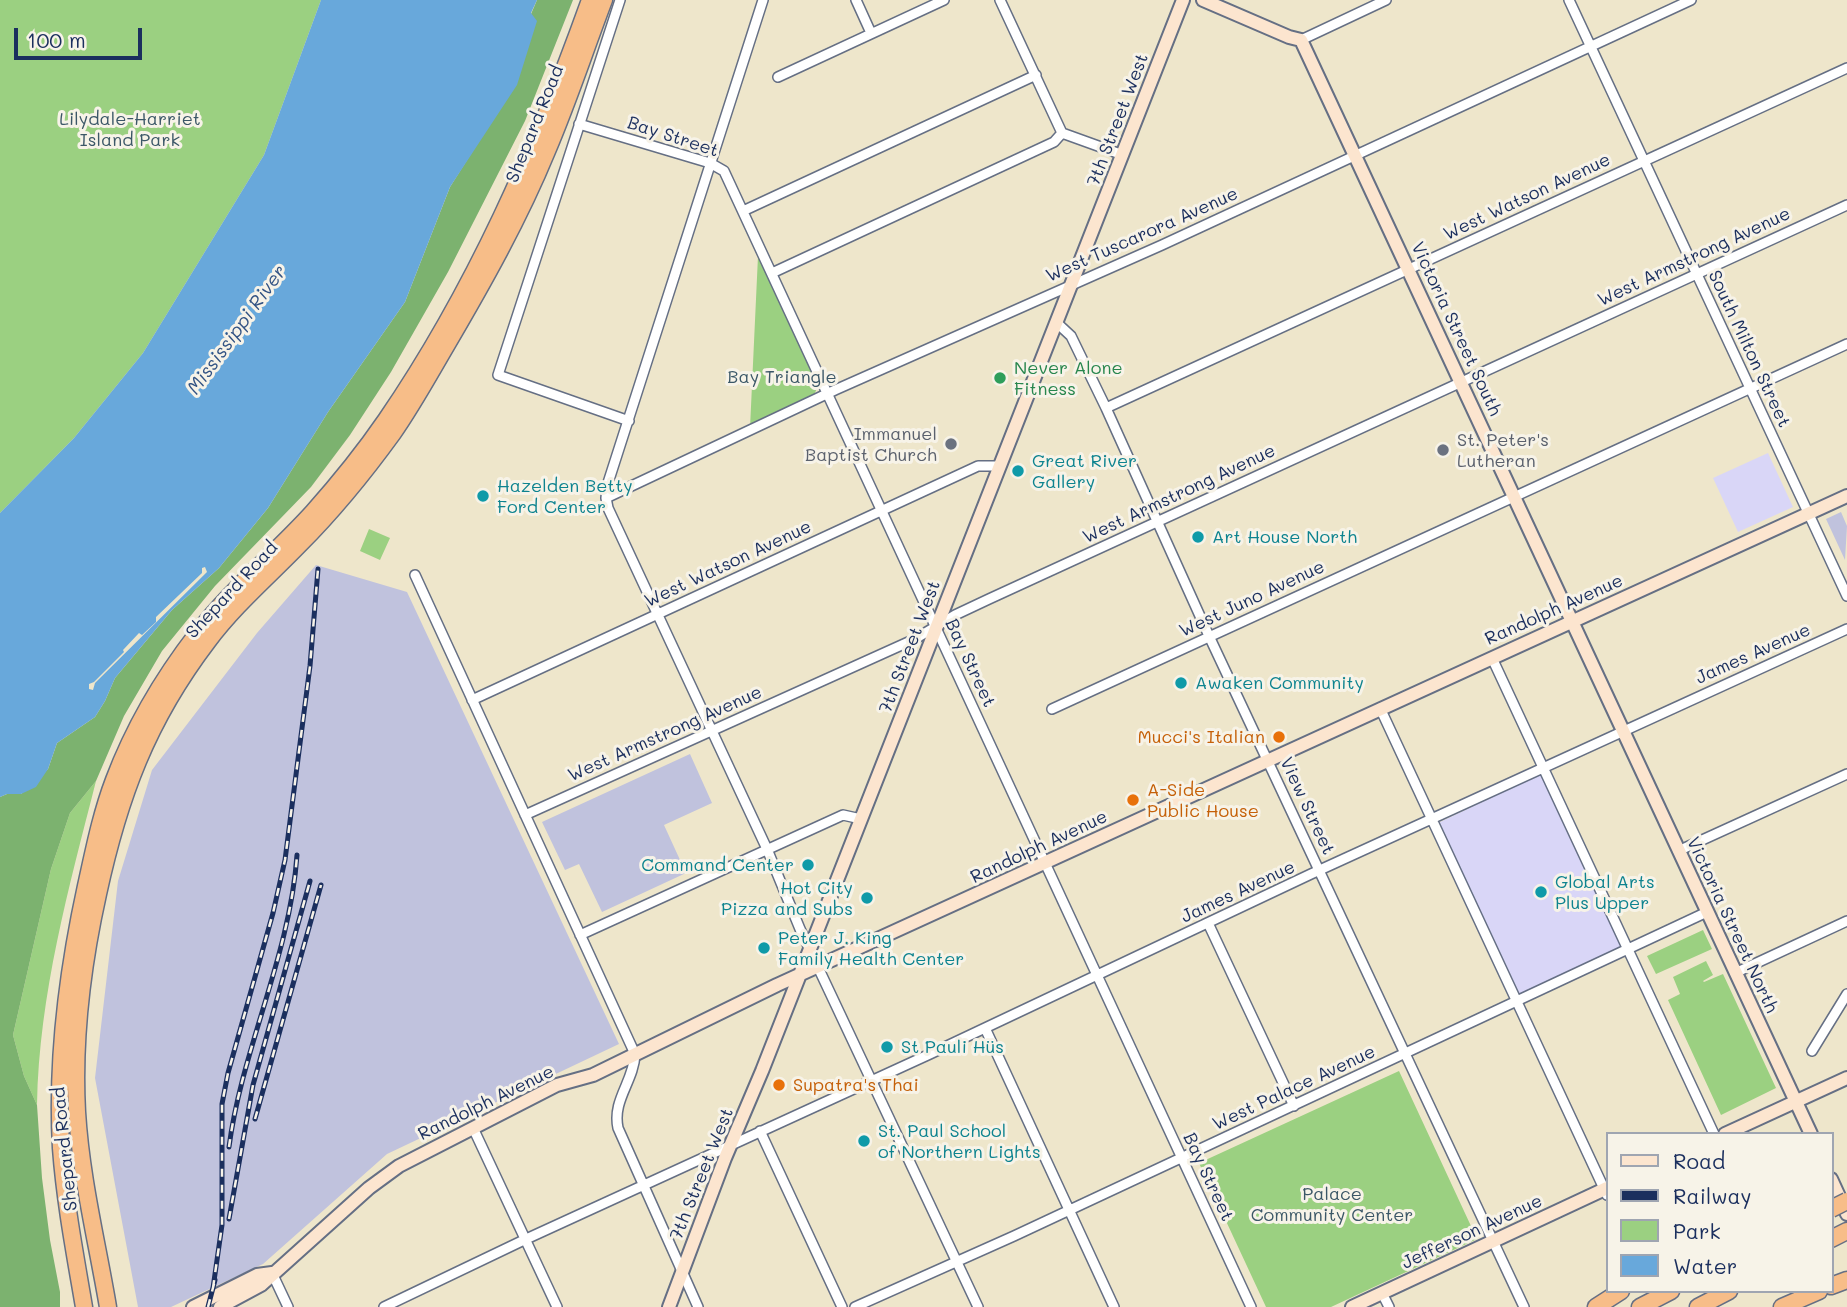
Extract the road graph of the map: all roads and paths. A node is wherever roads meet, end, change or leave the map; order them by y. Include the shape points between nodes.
1 (590, 0) edge
2 (604, 0) edge
3 (620, 0) edge
4 (762, 0) edge
5 (856, 0) edge
6 (944, 0) edge
7 (1000, 0) edge
8 (1183, 0) edge
9 (1203, 0) edge
10 (1386, 0) edge
11 (1569, 0) edge
12 (1690, 0) edge
13 (871, 33) junction
14 (1301, 40) junction
15 (1590, 46) junction
16 (1847, 68) edge
17 (1036, 75) junction
18 (778, 77) dead end
19 (579, 124) junction
20 (1062, 133) junction
21 (1356, 154) junction
22 (1123, 155) junction
23 (1644, 161) junction
24 (710, 163) junction
25 (1847, 205) edge
26 (743, 211) junction
27 (1408, 269) junction
28 (1696, 272) junction
29 (772, 273) junction
30 (1071, 286) junction
31 (1057, 323) junction
32 (1847, 344) edge
33 (1461, 382) junction
34 (1750, 389) junction
35 (826, 394) junction
36 (1106, 408) junction
37 (629, 421) junction
38 (1000, 466) junction
39 (1514, 495) junction
40 (1847, 496) edge
41 (606, 498) junction
42 (881, 510) junction
43 (1809, 514) junction
44 (1157, 521) junction
45 (415, 575) dead end
46 (1847, 596) edge
47 (657, 614) junction
48 (1572, 621) junction
49 (936, 627) junction
50 (1847, 629) edge
51 (1209, 636) junction
52 (1492, 658) junction
53 (471, 700) junction
54 (1380, 708) junction
55 (1052, 709) dead end
56 (1623, 730) junction
57 (712, 731) junction
58 (1268, 760) junction
59 (1544, 767) junction
60 (1847, 774) edge
61 (525, 815) junction
62 (861, 819) junction
63 (1431, 820) junction
64 (767, 849) junction
65 (1678, 851) junction
66 (1045, 863) junction
67 (1320, 870) junction
68 (1707, 912) junction
69 (1847, 921) edge
70 (1208, 923) junction
71 (580, 935) junction
72 (810, 947) junction
73 (1628, 949) junction
74 (819, 967) junction
75 (1735, 972) junction
76 (1097, 975) junction
77 (799, 976) junction
78 (1847, 994) edge
79 (1516, 1000) junction
80 (985, 1028) junction
81 (1812, 1051) dead end
82 (1404, 1053) junction
83 (635, 1054) junction
84 (1847, 1078) edge
85 (872, 1079) junction
86 (1796, 1102) junction
87 (1294, 1106) junction
88 (474, 1130) junction
89 (760, 1131) junction
90 (1713, 1132) edge
91 (1729, 1132) edge
92 (1810, 1132) edge
93 (733, 1143) junction
94 (1182, 1158) junction
95 (1833, 1183) edge
96 (643, 1186) junction
97 (1605, 1189) edge
98 (1605, 1191) edge
99 (1069, 1210) junction
100 (1847, 1213) edge
101 (524, 1240) junction
102 (1492, 1242) junction
103 (957, 1261) junction
104 (683, 1272) junction
105 (272, 1273) junction
106 (105, 1288) junction
107 (1382, 1293) junction
108 (1618, 1293) edge
109 (1667, 1293) edge
110 (1725, 1293) edge
111 (1814, 1293) edge
112 (84, 1307) edge
113 (108, 1307) edge
114 (115, 1307) edge
115 (193, 1307) edge
116 (220, 1307) edge
117 (288, 1307) edge
118 (384, 1307) edge
119 (557, 1307) edge
120 (670, 1307) edge
121 (698, 1307) edge
122 (842, 1307) edge
123 (855, 1307) edge
124 (978, 1307) edge
125 (1114, 1307) edge
126 (1251, 1307) edge
127 (1352, 1307) edge
128 (1389, 1307) edge
129 (1524, 1307) edge
130 (1596, 1307) edge
131 (1640, 1307) edge
132 (1698, 1307) edge
133 (1782, 1307) edge

1 - 112 highway, Shepard Road via 550,110 502,218 407,388 364,451 312,513 231,594 187,647 150,704 114,781 76,931 61,1055 64,1180
2 - 106 highway, Shepard Road via 530,190 417,396 348,492 209,639 161,712 127,786 90,932 76,1055 83,1174
3 - 19 street
4 - 24 street
5 - 13 street
6 - 13 street
7 - 17 street
8 - 22 street, 7th Street West
9 - 14 street
10 - 14 street
11 - 15 street, South Milton Street
12 - 15 street, West Tuscarora Avenue
13 - 18 street
14 - 21 street, Victoria Street South
15 - 21 street, West Tuscarora Avenue
15 - 23 street, South Milton Street
16 - 23 street, West Watson Avenue
17 - 20 street
17 - 26 street
19 - 24 street, Bay Street
19 - 37 street via 498,375
20 - 22 street
20 - 29 street via 1054,142
21 - 27 street, Victoria Street South
21 - 30 street, West Tuscarora Avenue
22 - 30 street, 7th Street West
23 - 27 street, West Watson Avenue
23 - 28 street, South Milton Street
24 - 26 street, Bay Street via 724,171
24 - 37 street
25 - 28 street, West Armstrong Avenue
26 - 29 street, Bay Street
27 - 33 street, Victoria Street South
27 - 36 street, West Watson Avenue
28 - 33 street, West Armstrong Avenue
28 - 34 street, South Milton Street
29 - 35 street, Bay Street
30 - 31 street, 7th Street West
30 - 35 street, West Tuscarora Avenue
31 - 36 street, View Street via 1071,336
31 - 38 street, 7th Street West
32 - 34 street, West Juno Avenue
33 - 39 street, Victoria Street South
33 - 44 street, West Armstrong Avenue
34 - 39 street, West Juno Avenue
34 - 43 street, South Milton Street
35 - 41 street, West Tuscarora Avenue
35 - 42 street, Bay Street
36 - 44 street, View Street
37 - 41 street
38 - 42 street, West Watson Avenue via 978,467
38 - 49 street, 7th Street West
39 - 48 street, Victoria Street South
39 - 51 street, West Juno Avenue
40 - 43 street, Randolph Avenue
41 - 47 street
42 - 47 street, West Watson Avenue
42 - 49 street, Bay Street
43 - 46 street, South Milton Street
43 - 48 street, Randolph Avenue
44 - 49 street, West Armstrong Avenue
44 - 51 street, View Street
45 - 53 street
47 - 53 street, West Watson Avenue
47 - 57 street
48 - 52 street, Randolph Avenue
48 - 56 street, Victoria Street South
49 - 57 street, West Armstrong Avenue
49 - 62 street, 7th Street West
49 - 66 street, Bay Street
50 - 56 street, James Avenue
51 - 55 street, West Juno Avenue
51 - 58 street, View Street
52 - 54 street, Randolph Avenue
52 - 59 street
53 - 61 street
54 - 58 street, Randolph Avenue
54 - 63 street
56 - 59 street, James Avenue
56 - 65 street, Victoria Street North
57 - 61 street, West Armstrong Avenue
57 - 64 street
58 - 66 street, Randolph Avenue
58 - 67 street, View Street
59 - 63 street, James Avenue
59 - 73 street
60 - 65 street
61 - 71 street
62 - 64 street via 843,815
62 - 72 street, 7th Street West
63 - 67 street, James Avenue
63 - 79 street
64 - 71 street
64 - 72 street
65 - 68 street, Victoria Street North
66 - 74 street, Randolph Avenue
66 - 76 street, Bay Street
67 - 70 street, James Avenue
67 - 82 street, View Street
68 - 73 street, West Palace Avenue
68 - 75 street, Victoria Street North
69 - 75 street
70 - 76 street, James Avenue
70 - 87 street
71 - 83 street
72 - 74 street
72 - 77 street, 7th Street West
73 - 79 street, West Palace Avenue
73 - 90 street
74 - 77 street, Randolph Avenue
74 - 85 street
75 - 86 street, Victoria Street North
76 - 80 street, James Avenue
76 - 94 street, Bay Street
77 - 83 street, Randolph Avenue
77 - 93 street, 7th Street West
78 - 81 street
79 - 82 street, West Palace Avenue
79 - 97 street
80 - 85 street, James Avenue
80 - 99 street
82 - 87 street, West Palace Avenue
82 - 102 street, View Street
83 - 88 street, Randolph Avenue via 593,1075 557,1085
83 - 96 street via 616,1120
84 - 86 street
85 - 89 street, James Avenue
85 - 103 street
86 - 91 street
86 - 92 street, Victoria Street North
87 - 94 street, West Palace Avenue
88 - 101 street
88 - 105 street, Randolph Avenue via 386,1175
89 - 93 street, James Avenue
89 - 122 street
93 - 96 street, James Avenue
93 - 104 street, 7th Street West
94 - 99 street, West Palace Avenue
94 - 126 street, Bay Street
95 - 100 street
96 - 101 street, James Avenue
96 - 104 street
98 - 102 street, Jefferson Avenue
99 - 103 street, West Palace Avenue
99 - 125 street
101 - 118 street, James Avenue
101 - 119 street
102 - 107 street, Jefferson Avenue
102 - 129 street, View Street
103 - 123 street, West Palace Avenue
103 - 124 street
104 - 120 street, 7th Street West
104 - 121 street
105 - 115 street, Randolph Avenue via 257,1275
105 - 116 street, Randolph Avenue
105 - 117 street
106 - 113 highway, Shepard Road
106 - 114 highway
107 - 127 street, Jefferson Avenue
107 - 128 street
108 - 130 highway
109 - 131 highway
110 - 132 highway
111 - 133 highway

